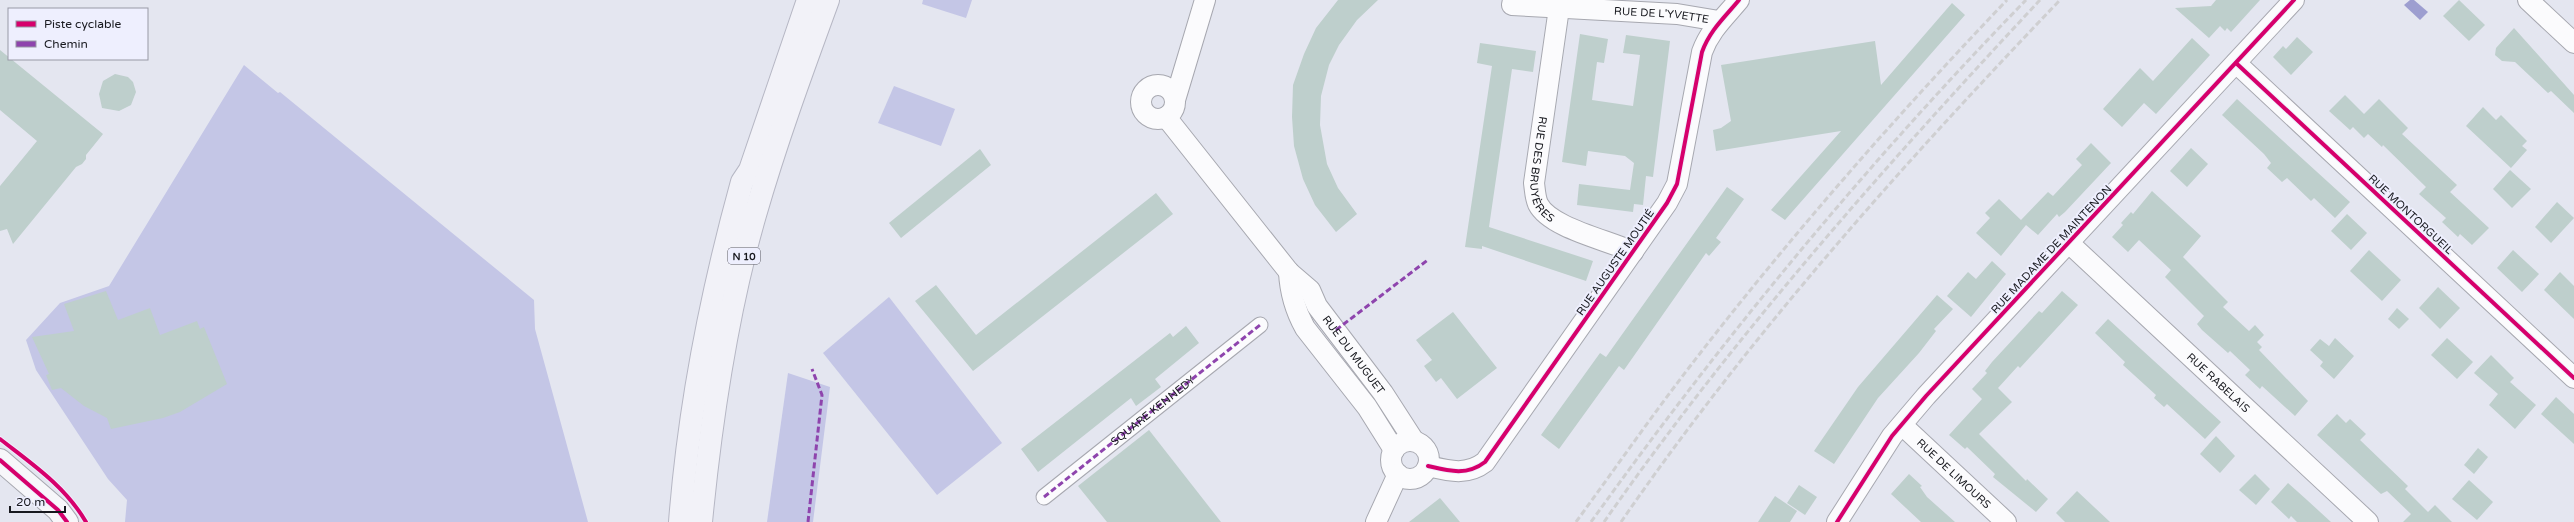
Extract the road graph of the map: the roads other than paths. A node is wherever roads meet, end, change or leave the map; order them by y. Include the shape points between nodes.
1 (794, 0) edge
2 (808, 0) edge
3 (828, 0) edge
4 (1205, 0) edge
5 (1513, 0) edge
6 (1739, 0) edge
7 (2294, 0) edge
8 (2528, 0) edge
9 (1560, 8) junction
10 (1720, 21) junction
11 (2574, 43) edge
12 (1187, 58) junction
13 (2236, 63) junction
14 (1161, 85) junction
15 (1171, 108) junction
16 (742, 182) junction
17 (2070, 244) junction
18 (1633, 252) junction
19 (1289, 272) junction
20 (1260, 325) dead end
21 (2574, 378) edge
22 (1902, 425) junction
23 (1414, 441) junction
24 (1394, 450) junction
25 (0, 460) edge
26 (1428, 466) junction
27 (1398, 474) junction
28 (1044, 496) dead end
29 (67, 522) edge
30 (680, 522) edge
31 (701, 522) edge
32 (1376, 522) edge
33 (1837, 522) edge
34 (2006, 522) edge
35 (2368, 522) edge

1 - 16 main road via 741,169
2 - 16 main road, N 10 via 750,170
3 - 31 main road, N 10 via 786,116 744,258 713,417
4 - 12 street
5 - 9 street, RUE DE L'YVETTE via 1512,5
6 - 10 street, RUE AUGUSTE MOUTIÉ
7 - 13 street, RUE MADAME DE MAINTENON
8 - 11 street
9 - 10 street, RUE DE L'YVETTE via 1677,14
9 - 18 street, RUE DES BRUYÈRES via 1534,183 1535,195 1545,213 1559,223
10 - 18 street, RUE AUGUSTE MOUTIÉ via 1702,52 1677,184
12 - 14 street
12 - 15 street
13 - 17 street, RUE MADAME DE MAINTENON
13 - 21 street, RUE MONTORGUEIL
14 - 15 street via 1171,90
14 - 15 street via 1146,90 1142,105 1151,118
15 - 19 street, RUE DU MUGUET
16 - 30 main road, N 10 via 704,338 692,409
17 - 22 street, RUE MADAME DE MAINTENON via 1926,396
17 - 35 street, RUE RABELAIS
18 - 26 street, RUE AUGUSTE MOUTIÉ via 1485,462 1478,468 1462,472 1450,472
19 - 23 street, RUE DU MUGUET via 1310,290 1317,306 1383,393
19 - 24 street, RUE DU MUGUET via 1290,290 1298,315 1367,408
20 - 28 street, SQUARE KENNEDY
22 - 33 street, RUE MADAME DE MAINTENON via 1892,436
22 - 34 street, RUE DE LIMOURS
23 - 24 street via 1403,443
23 - 26 street via 1427,450
24 - 27 street via 1393,466
25 - 29 main road via 58,510
26 - 27 street via 1415,478
27 - 32 street

